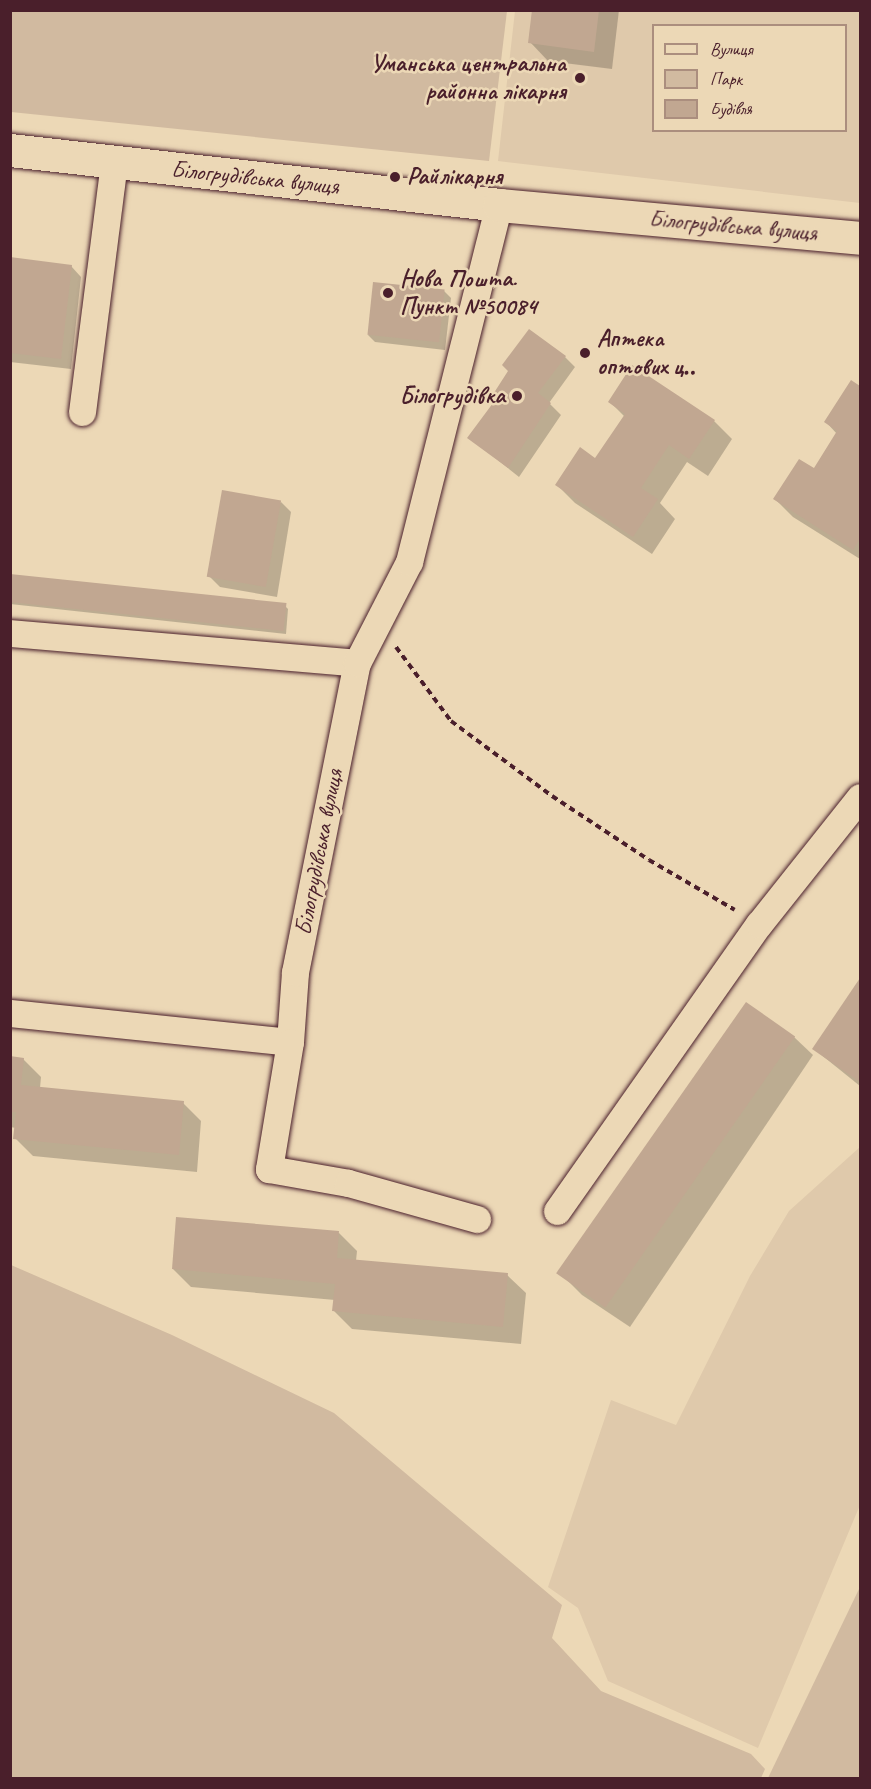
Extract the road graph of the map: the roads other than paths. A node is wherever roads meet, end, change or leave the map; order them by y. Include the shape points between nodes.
1 (10, 150) edge
2 (114, 162) junction
3 (499, 205) junction
4 (861, 238) edge
5 (82, 412) dead end
6 (10, 633) edge
7 (357, 663) junction
8 (861, 797) edge
9 (10, 1013) edge
10 (290, 1042) junction
11 (557, 1211) dead end
12 (477, 1219) dead end

1 - 2 street, Білогрудівська вулиця
2 - 3 street, Білогрудівська вулиця
2 - 5 street
3 - 4 street, Білогрудівська вулиця
3 - 7 street, Білогрудівська вулиця via 409,562
6 - 7 street
7 - 10 street, Білогрудівська вулиця via 295,972
8 - 11 street via 759,924
9 - 10 street
10 - 12 street, Білогрудівська вулиця via 269,1169 348,1183

